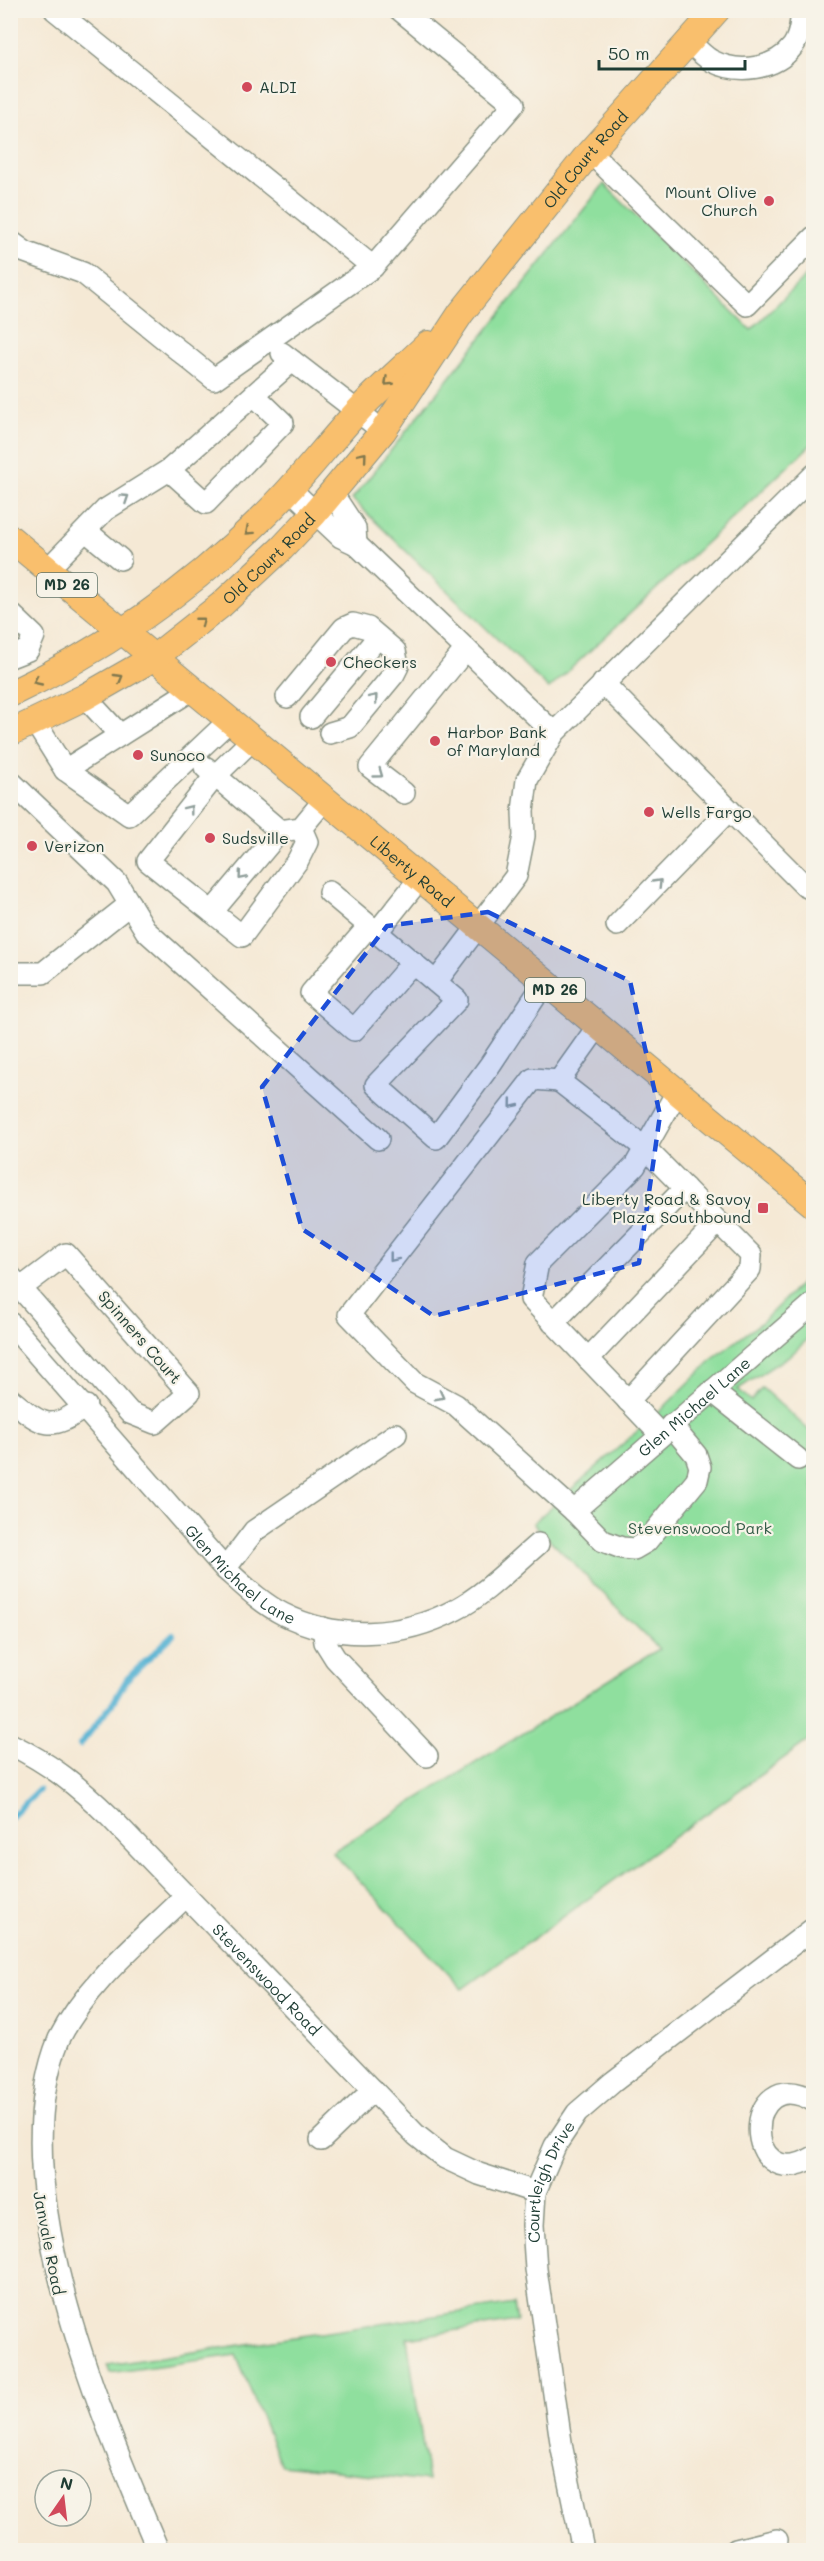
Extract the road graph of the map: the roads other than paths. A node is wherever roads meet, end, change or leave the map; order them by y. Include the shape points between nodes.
1 (55, 10) edge
2 (400, 10) edge
3 (717, 10) edge
4 (802, 10) edge
5 (688, 40) junction
6 (590, 152) junction
7 (813, 237) edge
8 (10, 241) edge
9 (373, 267) junction
10 (461, 313) junction
11 (267, 342) junction
12 (292, 361) junction
13 (254, 395) junction
14 (357, 412) junction
15 (383, 431) junction
16 (169, 470) junction
17 (813, 475) edge
18 (290, 489) junction
19 (332, 493) junction
20 (315, 513) junction
21 (86, 531) junction
22 (10, 538) edge
23 (356, 544) junction
24 (120, 559) dead end
25 (48, 569) junction
26 (10, 613) edge
27 (124, 632) junction
28 (378, 637) junction
29 (466, 649) junction
30 (10, 657) edge
31 (155, 657) junction
32 (603, 683) junction
33 (193, 689) junction
34 (10, 693) edge
35 (85, 697) junction
36 (287, 698) dead end
37 (311, 717) dead end
38 (230, 720) junction
39 (35, 722) junction
40 (10, 733) edge
41 (330, 733) dead end
42 (554, 733) junction
43 (120, 735) junction
44 (253, 739) junction
45 (191, 756) junction
46 (65, 770) junction
47 (215, 776) junction
48 (10, 781) edge
49 (404, 792) dead end
50 (325, 799) junction
51 (729, 810) junction
52 (301, 828) junction
53 (279, 831) junction
54 (420, 879) junction
55 (813, 890) edge
56 (329, 892) dead end
57 (130, 904) junction
58 (212, 912) junction
59 (617, 925) dead end
60 (479, 927) junction
61 (373, 929) junction
62 (413, 962) junction
63 (10, 971) edge
64 (436, 982) junction
65 (545, 982) junction
66 (598, 1026) junction
67 (560, 1081) junction
68 (677, 1092) junction
69 (378, 1139) dead end
70 (645, 1148) junction
71 (685, 1188) junction
72 (813, 1206) edge
73 (718, 1222) junction
74 (16, 1282) edge
75 (813, 1303) edge
76 (10, 1323) edge
77 (554, 1323) junction
78 (588, 1359) junction
79 (712, 1391) junction
80 (10, 1399) edge
81 (628, 1401) junction
82 (86, 1407) junction
83 (665, 1430) junction
84 (396, 1434) dead end
85 (798, 1459) dead end
86 (574, 1511) junction
87 (538, 1544) dead end
88 (225, 1569) junction
89 (323, 1628) junction
90 (10, 1744) edge
91 (427, 1756) dead end
92 (185, 1897) junction
93 (813, 1928) edge
94 (373, 2090) junction
95 (813, 2101) edge
96 (321, 2140) dead end
97 (813, 2157) edge
98 (535, 2192) junction
99 (777, 2540) dead end
100 (158, 2550) edge
101 (583, 2550) edge
102 (736, 2550) edge

1 - 9 street
2 - 9 street via 514,104
3 - 5 main road, Old Court Road
4 - 5 street via 794,45 783,57 764,66 724,66
5 - 6 main road, Old Court Road
6 - 7 street via 747,305
6 - 10 main road, Old Court Road
8 - 11 street via 25,252 83,273 214,379
9 - 11 street
10 -> 14 main road, Old Court Road
10 - 15 main road, Old Court Road
11 - 12 street
12 - 13 street
12 - 14 street
13 - 16 street
13 - 16 street via 283,423 206,503
14 - 15 street
14 - 18 main road, Old Court Road
19 -> 15 main road, Old Court Road
21 -> 16 street via 105,510
17 - 32 street
18 - 20 street
18 -> 27 main road, Old Court Road via 203,572
19 - 20 main road, Old Court Road
19 - 23 street via 355,528
20 - 23 street via 341,537
31 -> 20 main road, Old Court Road via 221,605
21 - 24 street
21 - 25 street
22 - 25 main road, Liberty Road / MD 26
23 - 29 street
25 - 27 main road, Liberty Road / MD 26
26 - 30 street via 34,636 28,650
27 - 31 main road, Liberty Road / MD 26
27 -> 34 main road, Old Court Road via 65,669
28 - 36 street via 360,624 344,628
28 - 37 street
41 -> 28 street via 350,727 394,674 398,657
29 - 42 street
29 -> 49 street via 370,767
31 - 33 main road, Liberty Road / MD 26
35 -> 31 main road, Old Court Road
32 - 42 street
32 - 51 street
33 - 38 main road, Liberty Road / MD 26
33 - 43 street
35 - 39 main road, Old Court Road
35 - 43 street
38 - 44 main road, Liberty Road / MD 26
38 - 45 street
39 - 40 main road, Old Court Road
39 - 46 street
42 - 60 street via 527,780 524,836 516,876
43 - 46 street
44 - 47 street
44 - 50 main road, Liberty Road / MD 26
45 - 46 street via 129,815
45 - 47 street
47 - 53 street
58 -> 47 street via 148,861
48 - 57 street via 117,883
50 - 52 street
50 - 54 main road, Liberty Road / MD 26
51 - 55 street
59 -> 51 street
52 - 53 street
52 - 58 street via 307,842 298,860 242,936
53 -> 58 street
54 - 60 main road, Liberty Road / MD 26
54 - 61 street
56 - 61 street
57 - 63 street via 43,973
57 - 69 street via 146,931
60 - 64 street
60 - 65 main road, Liberty Road / MD 26
61 - 62 street
61 - 62 street via 311,993 354,1030
62 - 64 street
64 - 65 street via 457,1000 376,1085 436,1138
65 - 66 main road, Liberty Road / MD 26
66 - 67 street
66 - 68 main road, Liberty Road / MD 26
67 - 70 street
67 -> 86 street via 533,1079 349,1315 415,1383 456,1405
68 - 70 street
68 - 72 main road, Liberty Road / MD 26
70 - 71 street
70 - 77 street via 635,1166 538,1263 531,1299
71 - 73 street
71 - 77 street
73 - 78 street
73 - 81 street via 751,1255 750,1269
74 - 74 street, Spinners Court via 130,1413 155,1423 189,1393 66,1254
75 - 79 street, Glen Michael Lane
76 - 82 street, Glen Michael Lane
77 - 78 street
78 - 81 street
79 - 83 street, Glen Michael Lane
79 - 85 street
80 - 82 street via 45,1424 65,1422
81 - 83 street
82 - 88 street, Glen Michael Lane
83 - 86 street, Glen Michael Lane
83 - 86 street via 696,1455 700,1467 697,1480 646,1542 634,1549 603,1541
84 - 88 street via 254,1531
87 - 89 street, Glen Michael Lane via 456,1610 427,1622 366,1634
88 - 89 street, Glen Michael Lane via 248,1591 281,1613
89 - 91 street via 325,1642 335,1658
90 - 92 street, Stevenswood Road via 44,1761 78,1786
92 - 94 street, Stevenswood Road
92 - 100 street, Janvale Road via 99,1980 58,2040 45,2074 36,2158 41,2216 63,2312 81,2366
93 - 98 street, Courtleigh Drive via 577,2113 555,2146
94 - 96 street
94 - 98 street, Stevenswood Road via 416,2135 445,2158
95 - 97 street via 795,2094 777,2098 763,2109 757,2131 765,2151 776,2161 790,2165
98 - 101 street, Courtleigh Drive via 536,2269 562,2449
99 - 102 street

